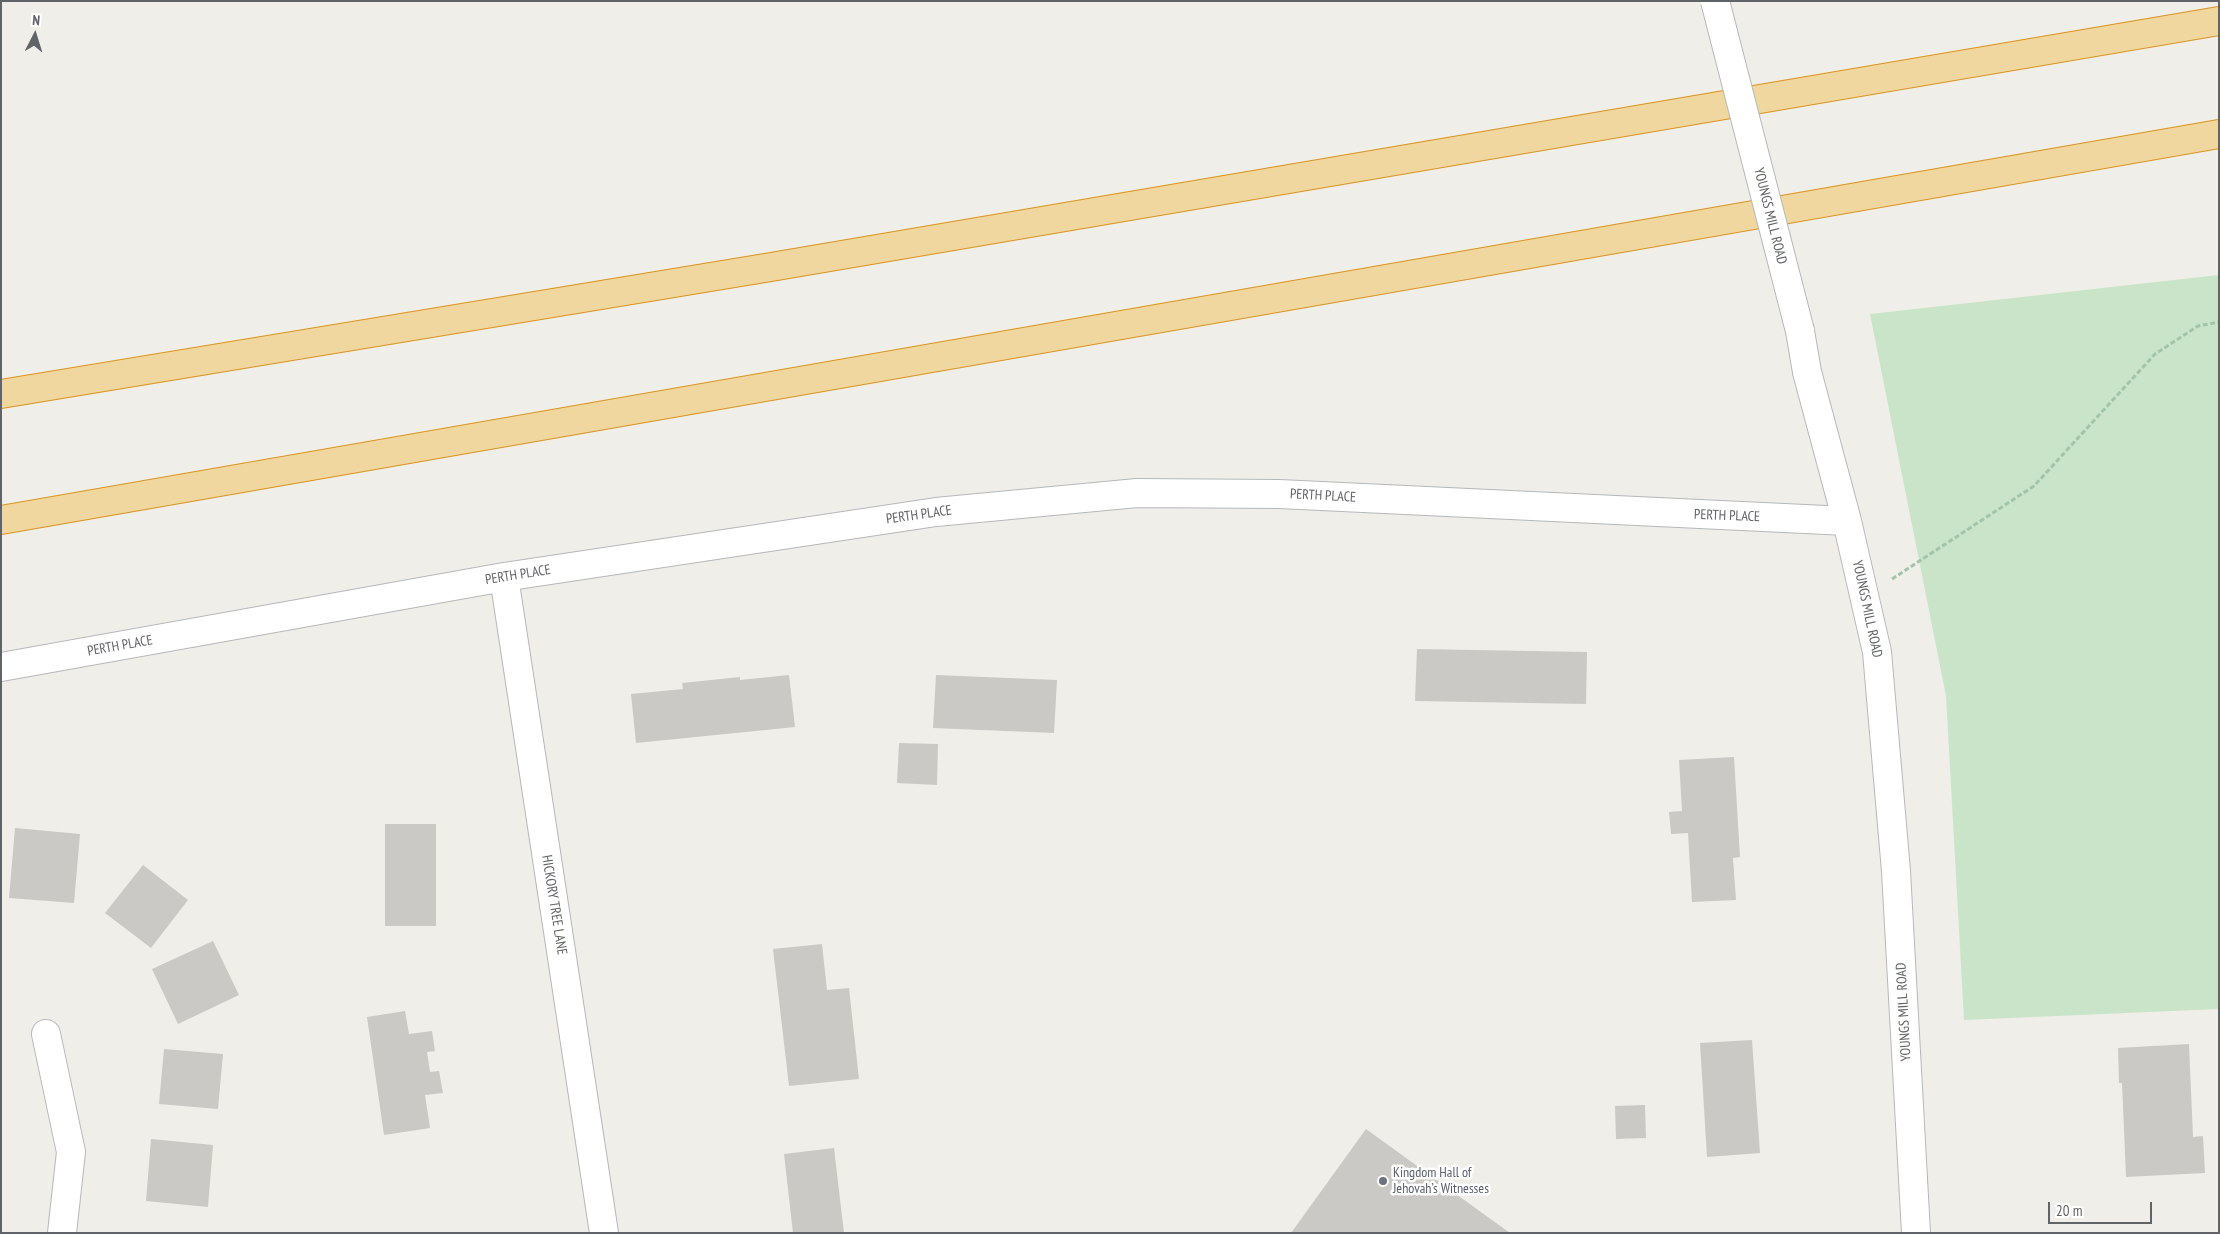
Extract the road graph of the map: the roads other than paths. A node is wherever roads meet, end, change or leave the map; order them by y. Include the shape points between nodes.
1 (1715, 1) edge
2 (2219, 22) edge
3 (2219, 134) edge
4 (1, 394) edge
5 (1, 520) edge
6 (1847, 521) junction
7 (504, 577) junction
8 (1, 667) edge
9 (46, 1034) dead end
10 (62, 1233) edge
11 (604, 1233) edge
12 (1916, 1233) edge

1 - 6 street, YOUNGS MILL ROAD, bridge
2 - 4 highway
3 - 5 highway
6 - 7 street, PERTH PLACE via 1279,494 1137,493 936,512
6 - 12 street, YOUNGS MILL ROAD via 1877,652 1890,779
7 - 8 street, PERTH PLACE
7 - 11 street, HICKORY TREE LANE
9 - 10 street via 71,1152

